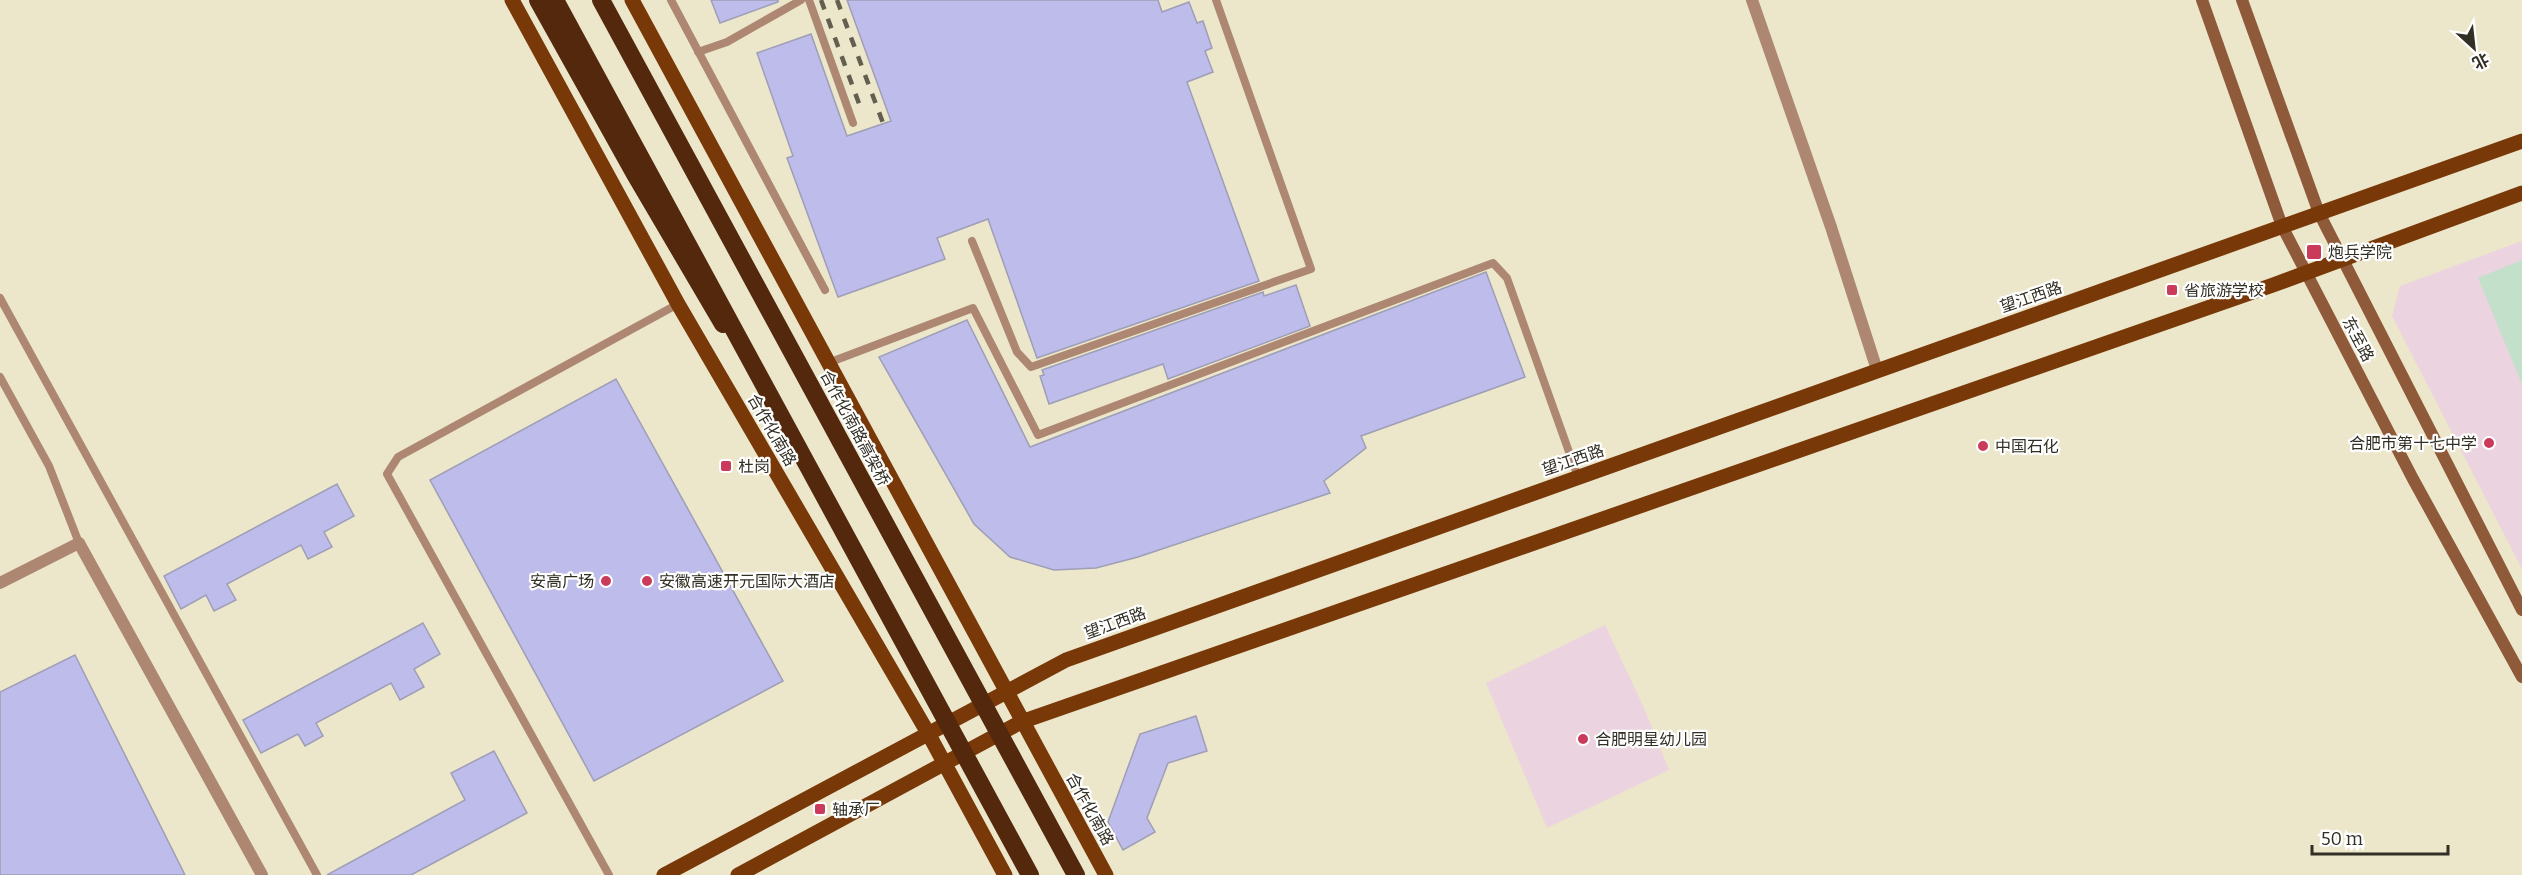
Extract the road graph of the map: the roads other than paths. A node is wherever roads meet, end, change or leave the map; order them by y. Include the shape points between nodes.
1 (512, 0) edge
2 (538, 0) edge
3 (555, 0) edge
4 (601, 0) edge
5 (632, 0) edge
6 (671, 0) edge
7 (801, 0) edge
8 (809, 0) edge
9 (1216, 0) edge
10 (1752, 0) edge
11 (2202, 0) edge
12 (2242, 0) edge
13 (698, 52) junction
14 (853, 123) dead end
15 (2522, 141) edge
16 (2522, 193) edge
17 (2319, 213) junction
18 (2282, 226) junction
19 (972, 241) dead end
20 (2342, 260) junction
21 (2304, 273) junction
22 (825, 290) dead end
23 (0, 298) edge
24 (678, 304) junction
25 (828, 363) junction
26 (1877, 370) junction
27 (0, 377) edge
28 (782, 419) junction
29 (1578, 477) junction
30 (79, 543) junction
31 (0, 583) edge
32 (2522, 610) edge
33 (2522, 677) edge
34 (1005, 692) junction
35 (1021, 722) junction
36 (928, 733) junction
37 (945, 763) junction
38 (262, 875) edge
39 (318, 875) edge
40 (609, 875) edge
41 (664, 875) edge
42 (738, 875) edge
43 (1005, 875) edge
44 (1030, 875) edge
45 (1076, 875) edge
46 (1106, 875) edge

1 - 24 main road, 合作化南路
2 - 28 highway, bridge via 706,298
3 - 28 highway, bridge
4 - 45 highway, 合作化南路高架桥, bridge
5 - 25 main road, 合作化南路
6 - 13 lane
7 - 13 lane via 727,42
8 - 14 lane
9 - 19 lane via 1311,269 1031,367 1017,352
10 - 26 street via 1832,227
11 - 18 street, 东至路
12 - 17 street, 东至路
13 - 22 lane
15 - 17 main road, 望江西路
16 - 20 main road
17 - 18 main road, 望江西路
17 - 20 street, 东至路
18 - 21 street, 东至路
18 - 26 main road, 望江西路
20 - 21 main road
20 - 32 street, 东至路
21 - 33 street, 东至路
21 - 35 main road
23 - 39 lane
24 - 36 main road, 合作化南路
24 - 40 lane via 398,457 387,474
25 - 29 lane via 973,308 1038,435 1492,263 1507,278
25 - 34 main road, 合作化南路
26 - 29 main road, 望江西路
27 - 30 lane via 49,466
28 - 44 highway, bridge
29 - 34 main road, 望江西路 via 1066,660
30 - 31 street
30 - 38 street
34 - 35 main road, 合作化南路
34 - 36 main road, 望江西路
35 - 37 main road
35 - 46 main road, 合作化南路
36 - 37 main road, 合作化南路
36 - 41 main road, 望江西路
37 - 42 main road
37 - 43 main road, 合作化南路

